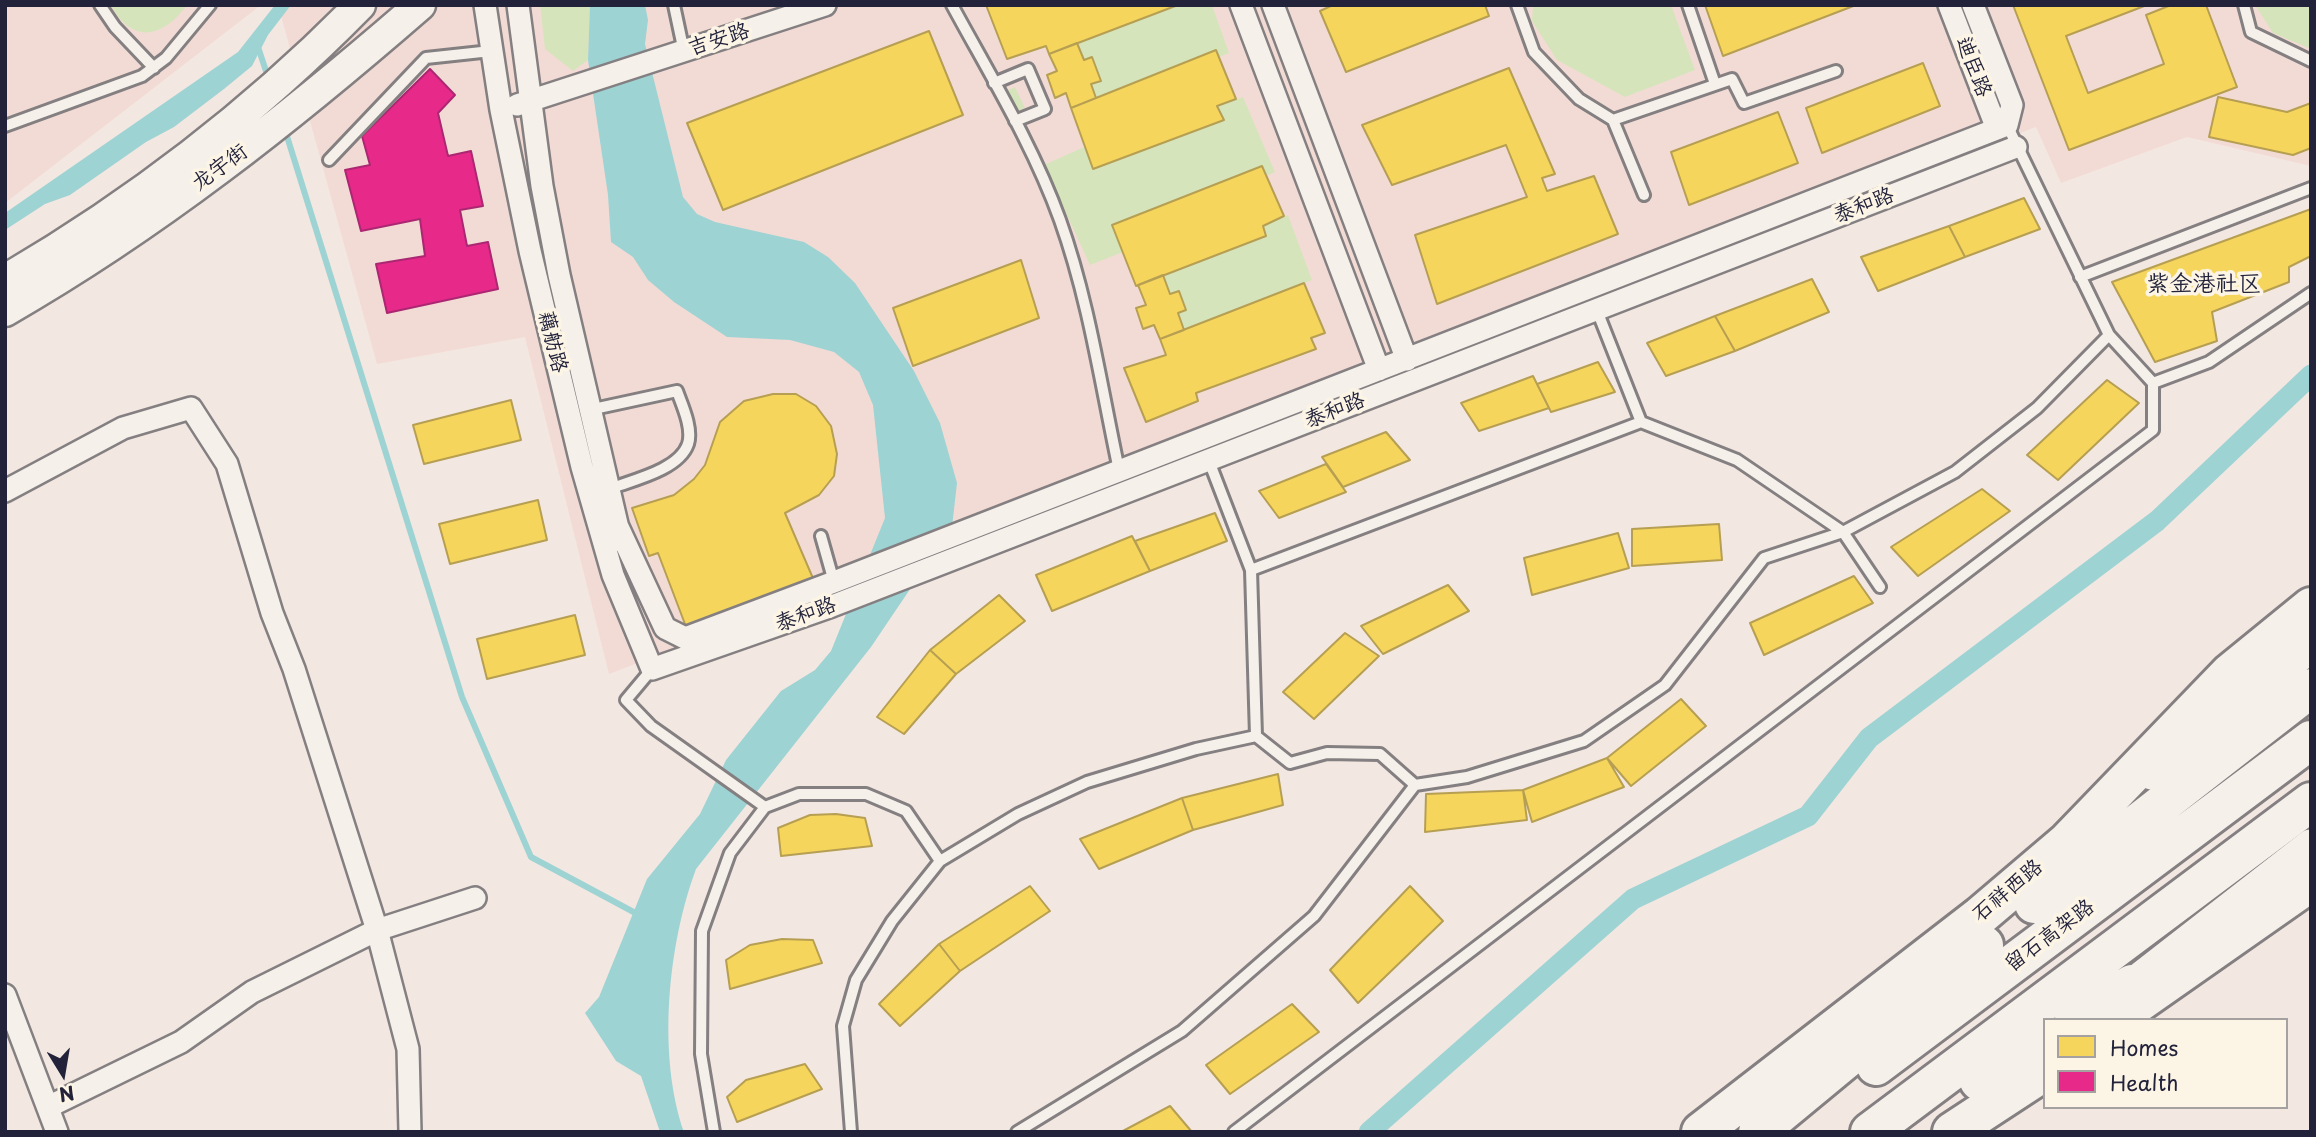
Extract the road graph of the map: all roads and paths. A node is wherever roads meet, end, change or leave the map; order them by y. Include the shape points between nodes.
1 (100, 5) edge
2 (210, 5) edge
3 (360, 5) edge
4 (420, 5) edge
5 (485, 5) edge
6 (518, 5) edge
7 (674, 5) edge
8 (825, 5) edge
9 (952, 5) edge
10 (1241, 5) edge
11 (1273, 5) edge
12 (1517, 5) edge
13 (1688, 5) edge
14 (1949, 5) edge
15 (1973, 5) edge
16 (2244, 5) edge
17 (491, 51) junction
18 (684, 52) junction
19 (2311, 61) edge
20 (154, 68) junction
21 (1836, 71) dead end
22 (994, 83) junction
23 (1715, 85) junction
24 (530, 102) junction
25 (501, 110) junction
26 (1612, 120) junction
27 (1015, 121) junction
28 (5, 126) edge
29 (2002, 127) junction
30 (235, 141) junction
31 (2016, 148) junction
32 (330, 160) dead end
33 (2311, 188) edge
34 (1644, 195) dead end
35 (2080, 277) junction
36 (5, 280) edge
37 (2311, 293) edge
38 (1596, 308) junction
39 (5, 311) edge
40 (2109, 335) junction
41 (1406, 360) junction
42 (1379, 370) junction
43 (2153, 383) junction
44 (589, 410) junction
45 (1641, 422) junction
46 (1209, 461) junction
47 (1119, 470) junction
48 (8, 481) edge
49 (609, 489) junction
50 (618, 527) junction
51 (1843, 532) junction
52 (821, 536) dead end
53 (1251, 570) junction
54 (840, 580) junction
55 (1880, 587) dead end
56 (2311, 607) edge
57 (2311, 645) edge
58 (658, 667) junction
59 (2311, 688) edge
60 (1256, 736) junction
61 (2311, 740) edge
62 (1415, 785) junction
63 (2311, 802) edge
64 (765, 807) junction
65 (2311, 846) edge
66 (2068, 859) junction
67 (940, 861) junction
68 (2311, 882) edge
69 (475, 898) dead end
70 (377, 930) junction
71 (2136, 982) junction
72 (5, 995) edge
73 (2077, 1018) edge
74 (2091, 1018) edge
75 (2117, 1018) edge
76 (2043, 1039) edge
77 (2043, 1056) edge
78 (2043, 1072) edge
79 (48, 1107) junction
80 (57, 1132) edge
81 (410, 1132) edge
82 (714, 1132) edge
83 (851, 1132) edge
84 (1017, 1132) edge
85 (1234, 1132) edge
86 (1701, 1132) edge
87 (1758, 1132) edge
88 (1789, 1132) edge
89 (1870, 1132) edge
90 (1909, 1132) edge
91 (1945, 1132) edge
92 (1952, 1132) edge

1 - 20 lane
2 - 20 lane
3 - 30 street, 龙宇街 via 299,66
4 - 30 street, 龙宇街 via 315,96
5 - 17 street, 藕舫路
6 - 24 street, 藕舫路
7 - 18 lane
8 - 18 street, 吉安路
9 - 22 lane
10 - 42 street
11 - 41 street
12 - 26 lane via 1534,52 1579,99
13 - 23 lane
14 - 29 street, 迪臣路
15 - 29 street, 迪臣路 via 2012,105
16 - 19 lane via 2251,32
17 - 25 street, 藕舫路
17 - 32 lane via 426,58
18 - 24 street, 吉安路
20 - 28 lane via 131,81
21 - 23 lane via 1744,103 1732,79
22 - 27 lane
22 - 27 lane via 1028,69 1045,108
23 - 26 lane
24 - 25 street, 吉安路
24 - 44 street, 藕舫路 via 542,186
25 - 58 street, 藕舫路 via 530,251 612,575
26 - 34 lane
27 - 47 lane via 1060,219 1084,298
29 - 31 lane
29 - 41 street, 泰和路
30 - 36 street, 龙宇街
30 - 39 street, 龙宇街 via 69,275
31 - 35 lane
31 - 38 street, 泰和路
33 - 35 lane
35 - 40 lane
37 - 43 lane via 2209,362
38 - 45 lane
38 - 46 street, 泰和路
40 - 43 lane
40 - 51 lane via 2037,408 1955,472
41 - 42 street, 泰和路
42 - 47 street, 泰和路
43 - 85 lane via 2153,430
44 - 49 street, 藕舫路
44 - 49 lane via 677,391 686,418 689,442 679,459
45 - 51 lane via 1737,460
45 - 53 lane
46 - 53 lane
46 - 58 street, 泰和路 via 832,606
47 - 54 street, 泰和路
48 - 70 street via 124,428 191,408 227,464
49 - 50 street, 藕舫路
50 - 54 street, 泰和路 via 665,628 685,638
50 - 58 street, 藕舫路
51 - 55 lane
51 - 62 lane via 1764,558 1665,685 1584,741 1467,777
52 - 54 lane
53 - 60 lane
56 - 66 highway via 2230,673
57 - 66 main road, 石祥西路
58 - 64 lane via 626,699 650,726
59 - 66 highway
60 - 62 lane via 1290,762 1327,753 1380,754
60 - 67 lane via 1087,782 1018,814
61 - 88 highway, 留石高架路
62 - 84 lane via 1314,916 1182,1031
63 - 89 highway
64 - 67 lane via 799,794 866,794 906,811
64 - 82 lane via 730,853 702,931 701,1054
65 - 71 main road
66 - 86 highway, 石祥西路 via 1959,932
66 - 87 highway
67 - 83 lane via 892,922 856,979 843,1026
68 - 75 highway
69 - 70 street
70 - 79 street via 252,992 181,1042
70 - 81 street via 408,1049
71 - 73 highway
71 - 74 main road
72 - 79 street
76 - 90 highway
77 - 91 main road
78 - 92 highway
79 - 80 street

